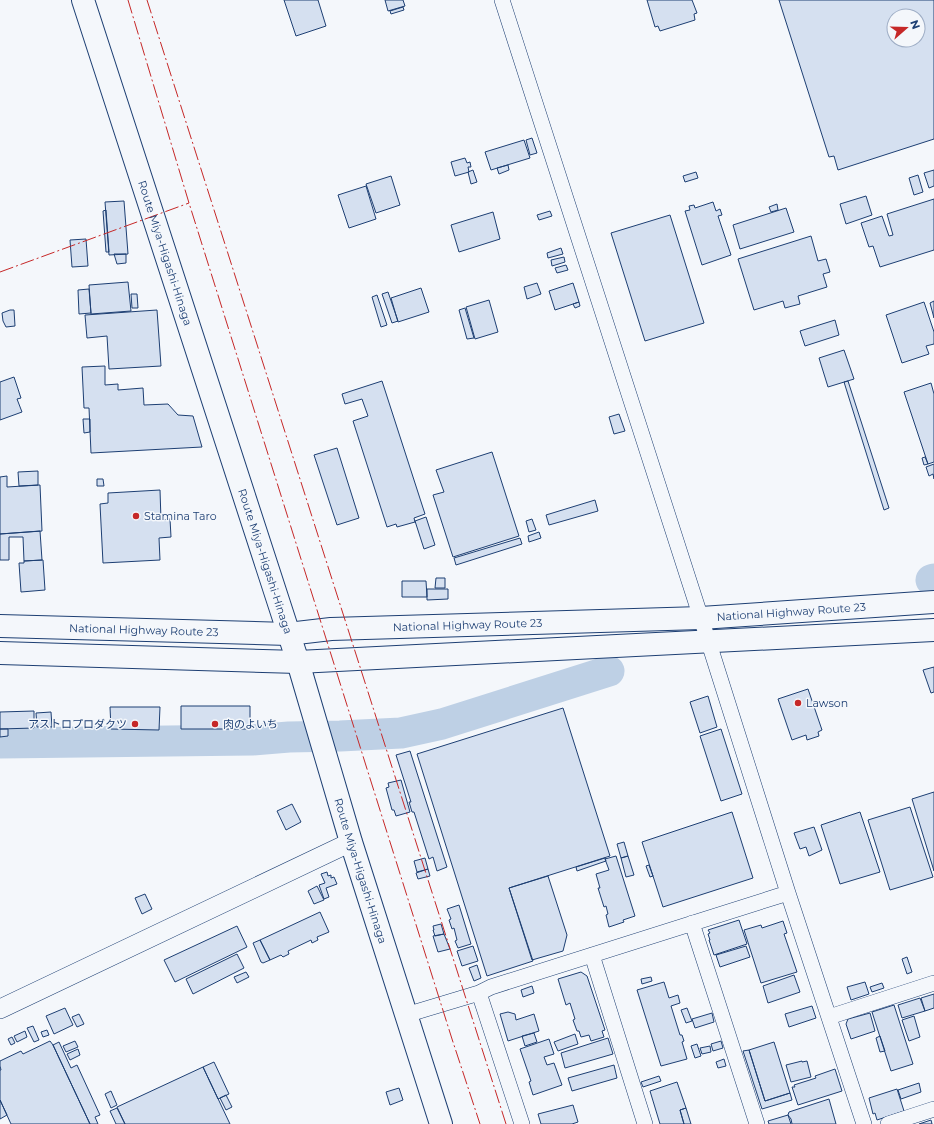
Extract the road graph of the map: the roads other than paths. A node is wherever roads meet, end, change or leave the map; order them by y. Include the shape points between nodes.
1 (83, 0) edge
2 (502, 0) edge
3 (934, 602) edge
4 (701, 618) junction
5 (0, 626) edge
6 (934, 630) edge
7 (288, 634) junction
8 (709, 642) junction
9 (0, 653) edge
10 (298, 662) junction
11 (351, 842) junction
12 (788, 893) junction
13 (692, 923) junction
14 (592, 955) junction
15 (934, 983) edge
16 (480, 993) junction
17 (0, 1009) edge
18 (406, 1015) junction
19 (829, 1017) junction
20 (934, 1109) edge
21 (441, 1124) edge
22 (522, 1124) edge
23 (646, 1124) edge
24 (757, 1124) edge
25 (864, 1124) edge
26 (888, 1124) edge

1 - 7 main road, Route Miya-Higashi-Hinaga
2 - 4 street
3 - 4 main road, National Highway Route 23
4 - 7 main road, National Highway Route 23 via 331,629
4 - 8 street
5 - 7 main road, National Highway Route 23
6 - 8 main road
7 - 10 main road, Route Miya-Higashi-Hinaga
8 - 10 main road
8 - 12 street
9 - 10 main road
10 - 11 main road, Route Miya-Higashi-Hinaga
11 - 17 street
11 - 18 main road, Route Miya-Higashi-Hinaga
12 - 13 street
12 - 19 street
13 - 14 street
13 - 24 street
14 - 16 street via 491,987
14 - 23 street
15 - 19 street
16 - 18 street
16 - 22 street
18 - 21 main road, Route Miya-Higashi-Hinaga
19 - 25 street
20 - 26 street

